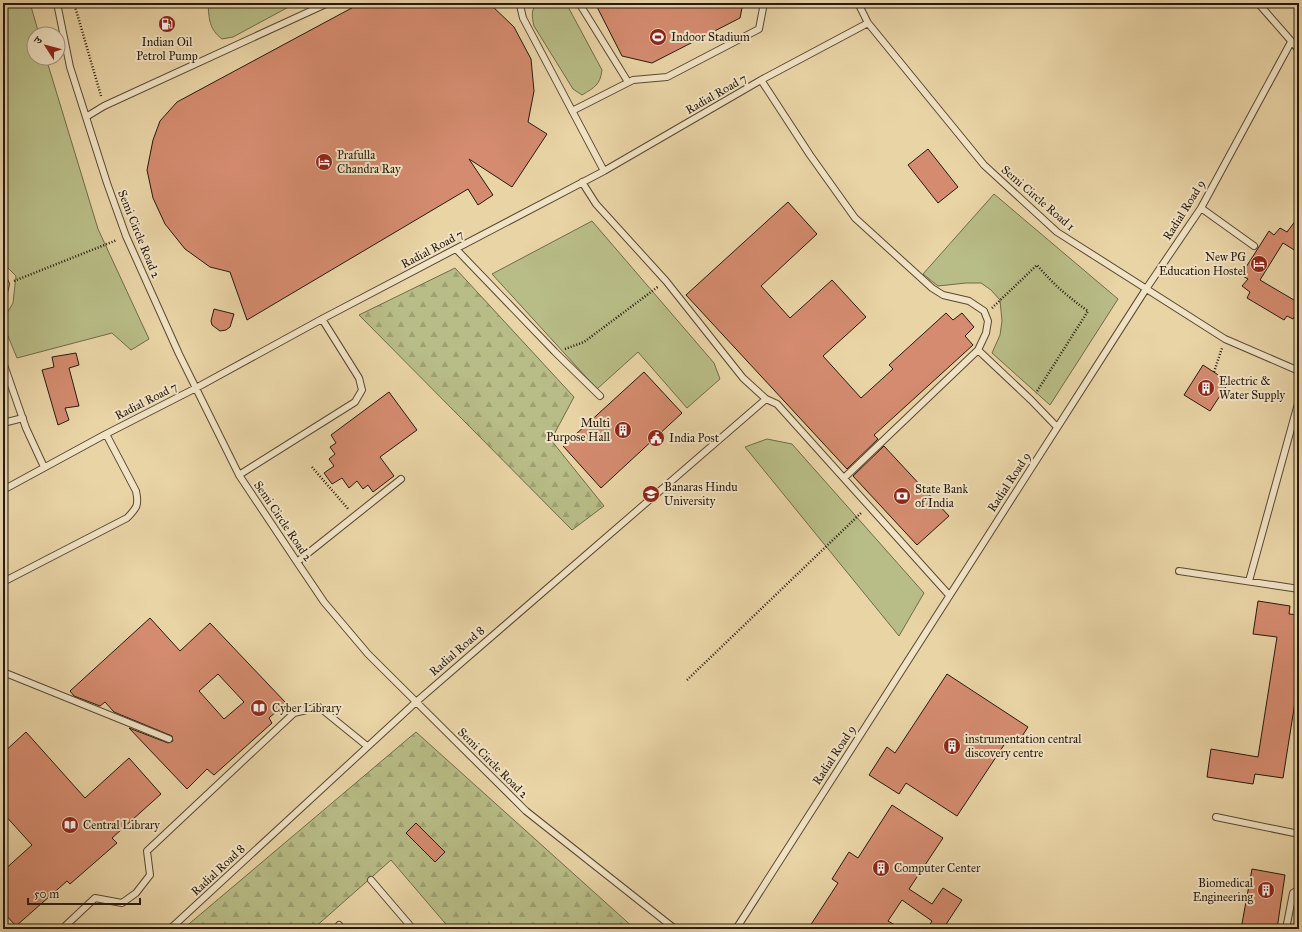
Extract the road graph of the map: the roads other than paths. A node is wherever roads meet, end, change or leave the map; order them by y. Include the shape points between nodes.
1 (57, 3) edge
2 (328, 3) edge
3 (578, 3) edge
4 (764, 3) edge
5 (1258, 3) edge
6 (519, 4) edge
7 (860, 4) edge
8 (868, 23) junction
9 (1292, 42) junction
10 (1299, 50) edge
11 (761, 80) junction
12 (628, 82) junction
13 (572, 111) junction
14 (86, 117) junction
15 (604, 171) junction
16 (582, 182) junction
17 (1201, 208) junction
18 (1254, 246) dead end
19 (456, 249) junction
20 (3, 278) edge
21 (1146, 289) junction
22 (3, 297) edge
23 (322, 319) junction
24 (978, 350) junction
25 (3, 362) edge
26 (1299, 371) edge
27 (196, 388) junction
28 (600, 396) dead end
29 (766, 399) junction
30 (1299, 400) edge
31 (23, 418) junction
32 (3, 424) edge
33 (1057, 427) junction
34 (106, 434) junction
35 (44, 467) junction
36 (239, 475) junction
37 (401, 478) dead end
38 (844, 478) junction
39 (3, 490) edge
40 (297, 562) junction
41 (1179, 571) dead end
42 (1250, 581) junction
43 (3, 582) edge
44 (1299, 589) edge
45 (950, 595) junction
46 (3, 672) edge
47 (416, 702) junction
48 (170, 739) dead end
49 (368, 746) junction
50 (1216, 817) dead end
51 (1299, 834) edge
52 (371, 880) dead end
53 (1299, 889) edge
54 (62, 929) edge
55 (170, 929) edge
56 (413, 929) edge
57 (675, 929) edge
58 (736, 929) edge
59 (1286, 929) edge

1 - 14 lane, Semi Circle Road 2 via 70,67
2 - 14 lane via 104,106
3 - 12 lane
4 - 12 lane via 759,29 667,77
5 - 9 lane
6 - 13 lane via 523,18
7 - 8 lane, Semi Circle Road 1
8 - 11 lane, Radial Road 7
8 - 21 lane, Semi Circle Road 1 via 984,165 1057,232
9 - 10 lane
9 - 17 lane, Radial Road 9
11 - 15 lane, Radial Road 7
11 - 24 lane via 855,218 932,288 943,295 969,301 984,311 988,321 986,333
12 - 13 lane
13 - 15 lane
14 - 27 lane, Semi Circle Road 2 via 126,236
15 - 16 lane, Radial Road 7
16 - 19 lane, Radial Road 7
16 - 29 lane via 596,204 666,281 743,378
17 - 18 lane
17 - 21 lane, Radial Road 9
19 - 23 lane, Radial Road 7
19 - 28 lane
20 - 22 lane via 6,284
21 - 26 lane, Semi Circle Road 1 via 1225,339
21 - 33 lane, Radial Road 9
23 - 27 lane, Radial Road 7
23 - 36 lane via 359,378 362,390 355,402
24 - 33 lane
24 - 38 lane
25 - 31 lane
27 - 34 lane, Radial Road 7
27 - 36 lane, Semi Circle Road 2
29 - 38 lane via 777,404
29 - 47 lane, Radial Road 8
30 - 42 lane
31 - 32 lane
31 - 35 lane
33 - 45 lane, Radial Road 9
34 - 35 lane, Radial Road 7
34 - 43 lane via 136,491 136,509 127,518
35 - 39 lane, Radial Road 7
36 - 40 lane, Semi Circle Road 2
37 - 40 lane
38 - 45 lane
40 - 47 lane, Semi Circle Road 2 via 324,602 368,654
41 - 42 lane
42 - 44 lane
45 - 58 lane, Radial Road 9
46 - 48 lane
47 - 49 lane, Radial Road 8
47 - 57 lane, Semi Circle Road 2 via 526,811
49 - 54 lane via 319,707 294,713 147,851 150,875 136,893 122,903 95,898
49 - 55 lane, Radial Road 8
50 - 51 lane
52 - 56 lane
53 - 59 lane via 1293,893

